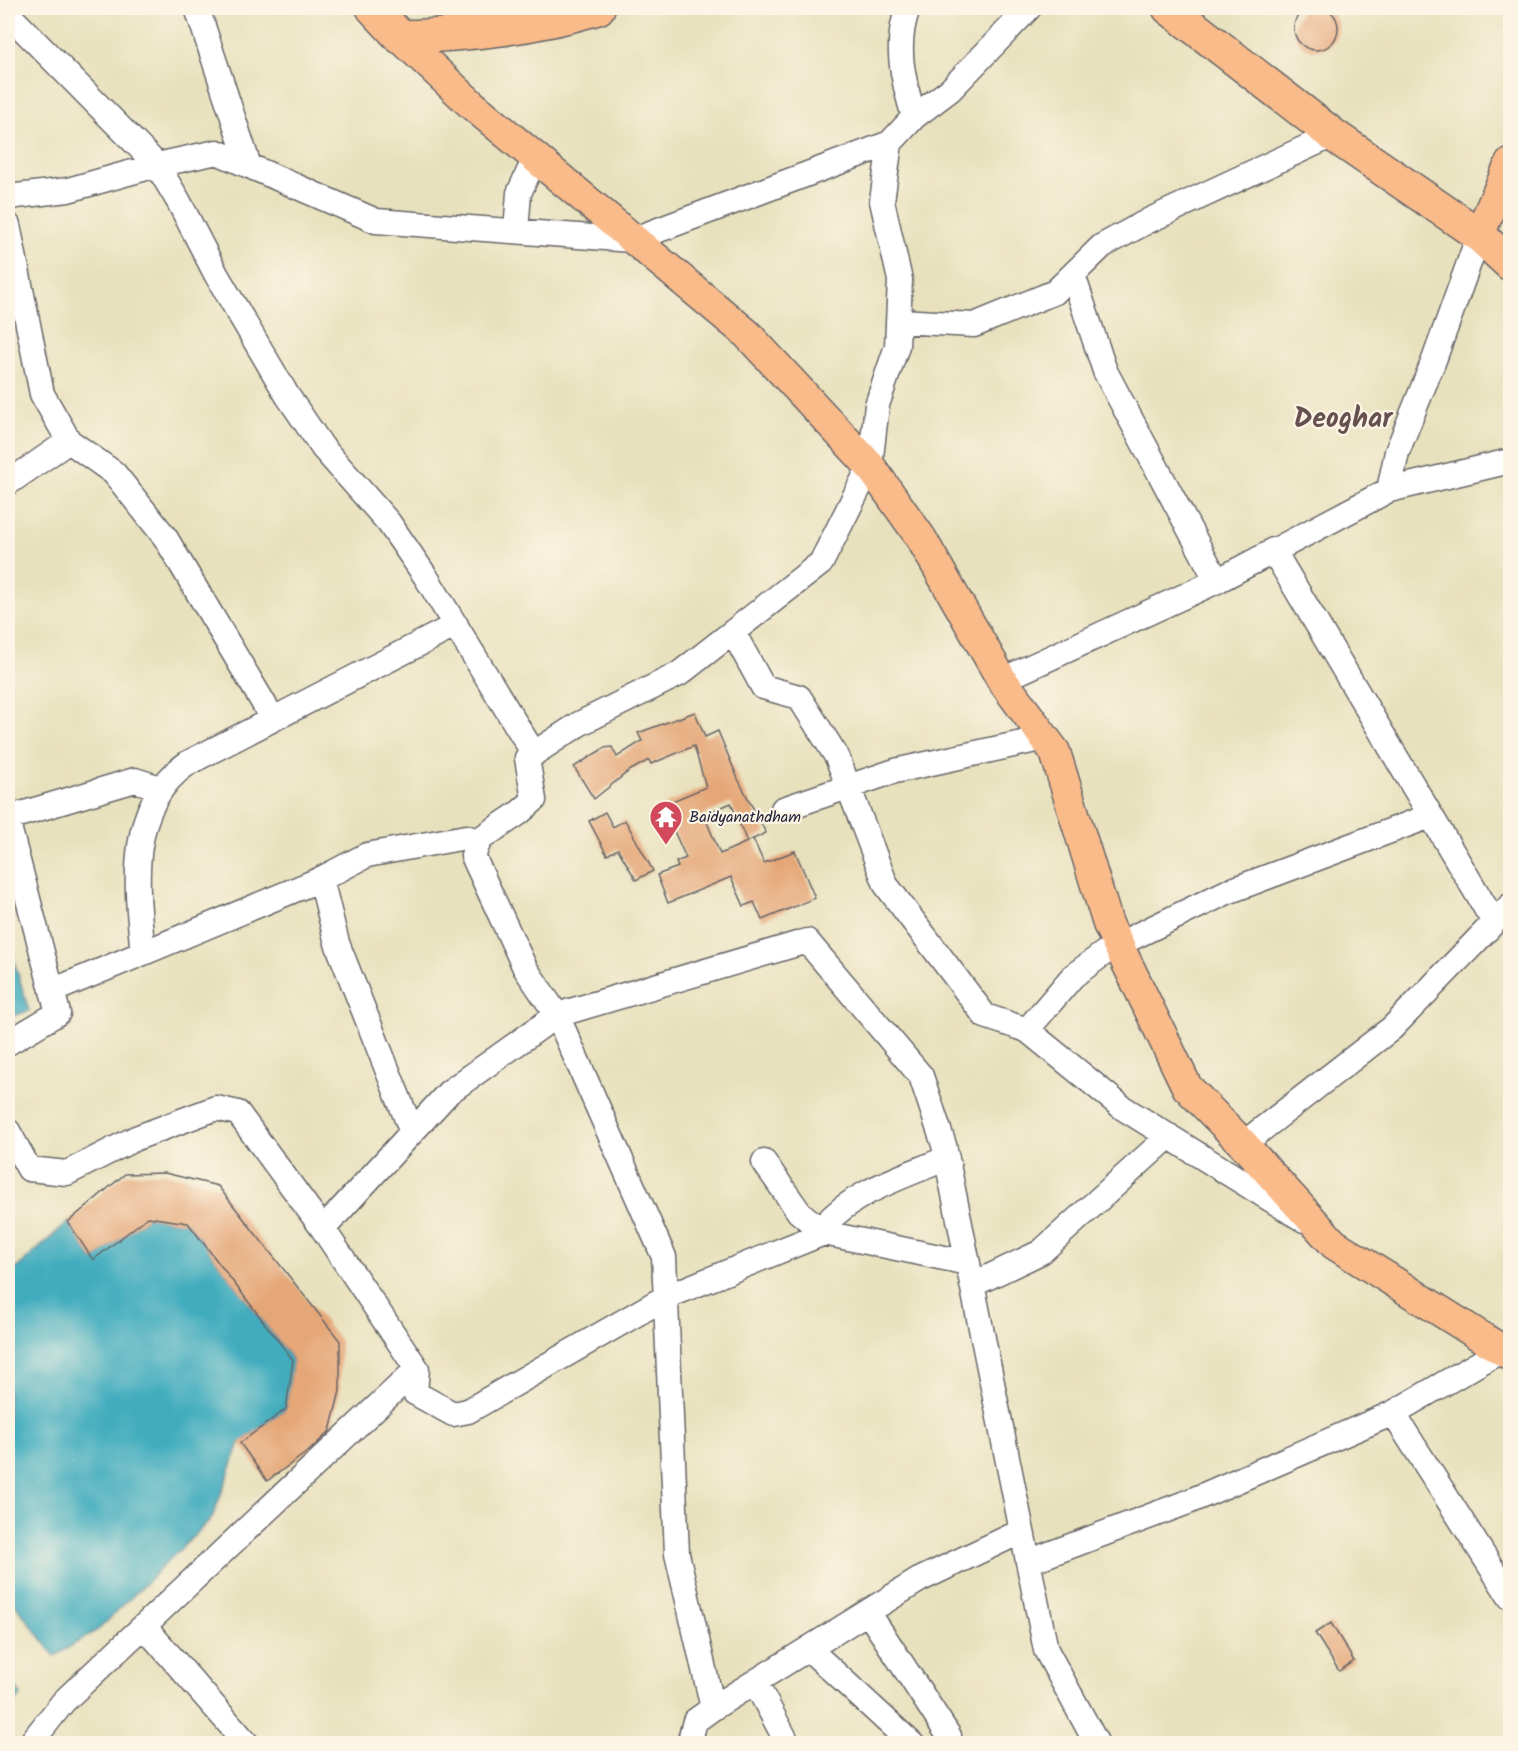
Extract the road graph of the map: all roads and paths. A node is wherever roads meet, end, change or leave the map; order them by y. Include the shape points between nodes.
1 (196, 8) edge
2 (374, 8) edge
3 (598, 8) edge
4 (908, 8) edge
5 (1029, 8) edge
6 (1169, 8) edge
7 (8, 14) edge
8 (400, 37) junction
9 (914, 117) junction
10 (1333, 135) junction
11 (890, 143) junction
12 (535, 158) junction
13 (1510, 164) edge
14 (157, 165) junction
15 (249, 166) junction
16 (8, 197) edge
17 (8, 225) edge
18 (516, 231) junction
19 (1479, 235) junction
20 (633, 240) junction
21 (1510, 264) edge
22 (1073, 275) junction
23 (898, 321) junction
24 (69, 441) junction
25 (1510, 461) edge
26 (870, 466) junction
27 (8, 483) edge
28 (1389, 490) junction
29 (1273, 550) junction
30 (1217, 581) junction
31 (456, 625) junction
32 (733, 632) junction
33 (1002, 680) junction
34 (273, 719) junction
35 (1045, 738) junction
36 (534, 754) junction
37 (847, 785) junction
38 (160, 788) junction
39 (783, 809) dead end
40 (1430, 816) junction
41 (8, 818) edge
42 (8, 824) edge
43 (479, 842) junction
44 (321, 879) junction
45 (1502, 914) edge
46 (1119, 945) junction
47 (143, 953) junction
48 (52, 991) junction
49 (557, 1015) junction
50 (1027, 1030) junction
51 (8, 1042) edge
52 (8, 1131) edge
53 (412, 1132) junction
54 (1169, 1136) junction
55 (1243, 1144) junction
56 (947, 1158) junction
57 (764, 1162) dead end
58 (323, 1229) junction
59 (1323, 1232) junction
60 (824, 1233) junction
61 (970, 1274) junction
62 (666, 1298) junction
63 (1506, 1352) edge
64 (417, 1369) junction
65 (1393, 1413) junction
66 (1022, 1531) junction
67 (1028, 1562) junction
68 (1510, 1597) edge
69 (868, 1612) junction
70 (144, 1626) junction
71 (809, 1648) junction
72 (755, 1682) junction
73 (713, 1708) junction
74 (949, 1736) dead end
75 (30, 1743) edge
76 (247, 1743) edge
77 (689, 1743) edge
78 (788, 1743) edge
79 (912, 1743) edge
80 (1097, 1743) edge

1 - 15 street
2 - 8 highway
3 - 8 highway via 550,22 465,35
4 - 9 street via 902,24 900,69
5 - 9 street via 950,90
6 - 10 highway
7 - 14 street
8 - 12 main road
9 - 11 street
10 - 19 highway
10 - 22 street via 1148,221 1102,246
11 - 20 street
11 - 23 street via 882,201 900,280
12 - 18 street via 519,194
12 - 20 main road
13 - 19 main road
14 - 15 street via 217,152
14 - 16 street via 68,190
14 - 31 street via 287,395 323,448 389,523
15 - 18 street via 376,221
17 - 24 street via 42,394
18 - 20 street
19 - 21 highway
19 - 28 street via 1397,452
20 - 26 main road via 747,334
22 - 23 street via 1055,292 974,325
22 - 30 street via 1105,372
23 - 26 street via 897,346 877,405
24 - 27 street
24 - 34 street via 114,473 165,537
25 - 28 street
26 - 32 street via 821,563
26 - 33 main road via 921,538
28 - 29 street
29 - 30 street
29 - 40 street
30 - 33 street
31 - 34 street
31 - 36 street
32 - 36 street via 679,674 579,724
32 - 37 street via 763,687 799,697 837,758
33 - 35 main road
34 - 38 street via 188,763
35 - 37 street
35 - 46 main road via 1055,752 1108,924
36 - 43 street via 527,758 534,800
37 - 39 street
37 - 50 street via 886,885 985,1016
38 - 41 street via 135,780
38 - 47 street via 147,812 136,882
40 - 45 street
40 - 46 street via 1227,892
42 - 48 street
43 - 44 street via 466,837 368,855
43 - 49 street via 473,856 525,968
44 - 47 street
44 - 53 street via 338,943
45 - 55 street via 1392,1028
46 - 50 street via 1073,976
46 - 55 main road via 1187,1087
47 - 48 street
48 - 51 street via 58,1013
49 - 53 street via 449,1092
49 - 56 street via 807,941 921,1076
49 - 62 street via 664,1257
50 - 54 street via 1123,1108
52 - 58 street via 29,1169 67,1173 136,1138 216,1108 238,1113
53 - 58 street
54 - 59 street
54 - 61 street via 1041,1252
55 - 59 main road
56 - 60 street via 872,1191 831,1217
56 - 61 street
57 - 60 street via 800,1212
58 - 64 street
59 - 63 main road via 1334,1244
60 - 61 street
60 - 62 street
61 - 66 street
62 - 64 street via 468,1411 453,1414 415,1393
62 - 73 street via 677,1554
63 - 65 street
64 - 70 street
65 - 67 street via 1188,1502
65 - 68 street
66 - 67 street
66 - 69 street via 919,1580
67 - 80 street via 1046,1650
69 - 71 street
69 - 74 street
70 - 75 street via 64,1701
70 - 76 street
71 - 72 street
71 - 79 street
72 - 73 street
72 - 78 street
73 - 77 street via 695,1721

